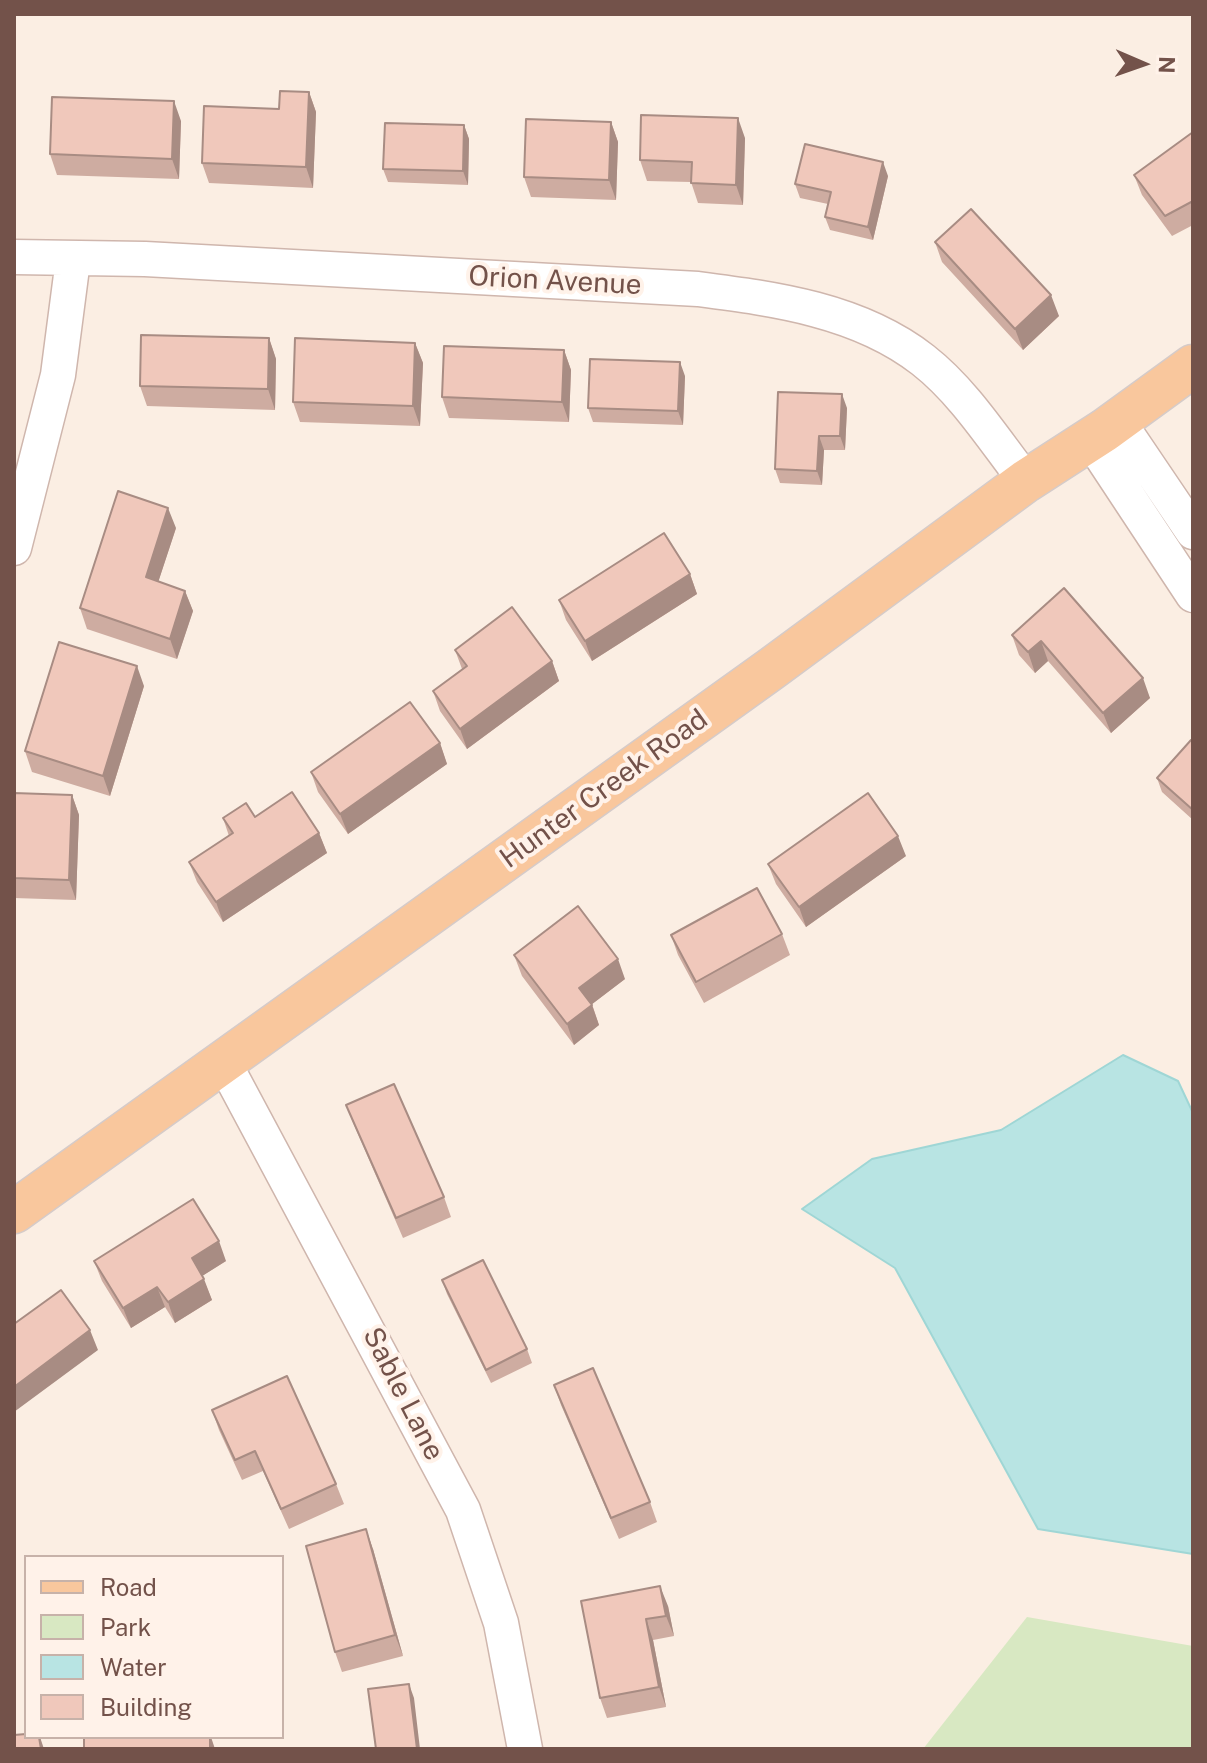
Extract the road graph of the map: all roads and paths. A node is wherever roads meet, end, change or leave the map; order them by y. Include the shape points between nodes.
1 (14, 257) edge
2 (73, 260) junction
3 (1193, 366) edge
4 (1104, 430) junction
5 (1026, 481) junction
6 (1193, 532) edge
7 (14, 548) edge
8 (1193, 595) edge
9 (223, 1061) junction
10 (14, 1212) edge
11 (525, 1749) edge

1 - 2 street, Orion Avenue
2 - 5 street, Orion Avenue via 145,259 682,288 777,299 854,322 923,360
2 - 7 street via 58,375
3 - 4 main road, Hunter Creek Road
4 - 5 main road, Hunter Creek Road
4 - 6 street
4 - 8 street
5 - 9 main road, Hunter Creek Road
9 - 10 main road, Hunter Creek Road
9 - 11 street, Sable Lane via 463,1510 501,1623

